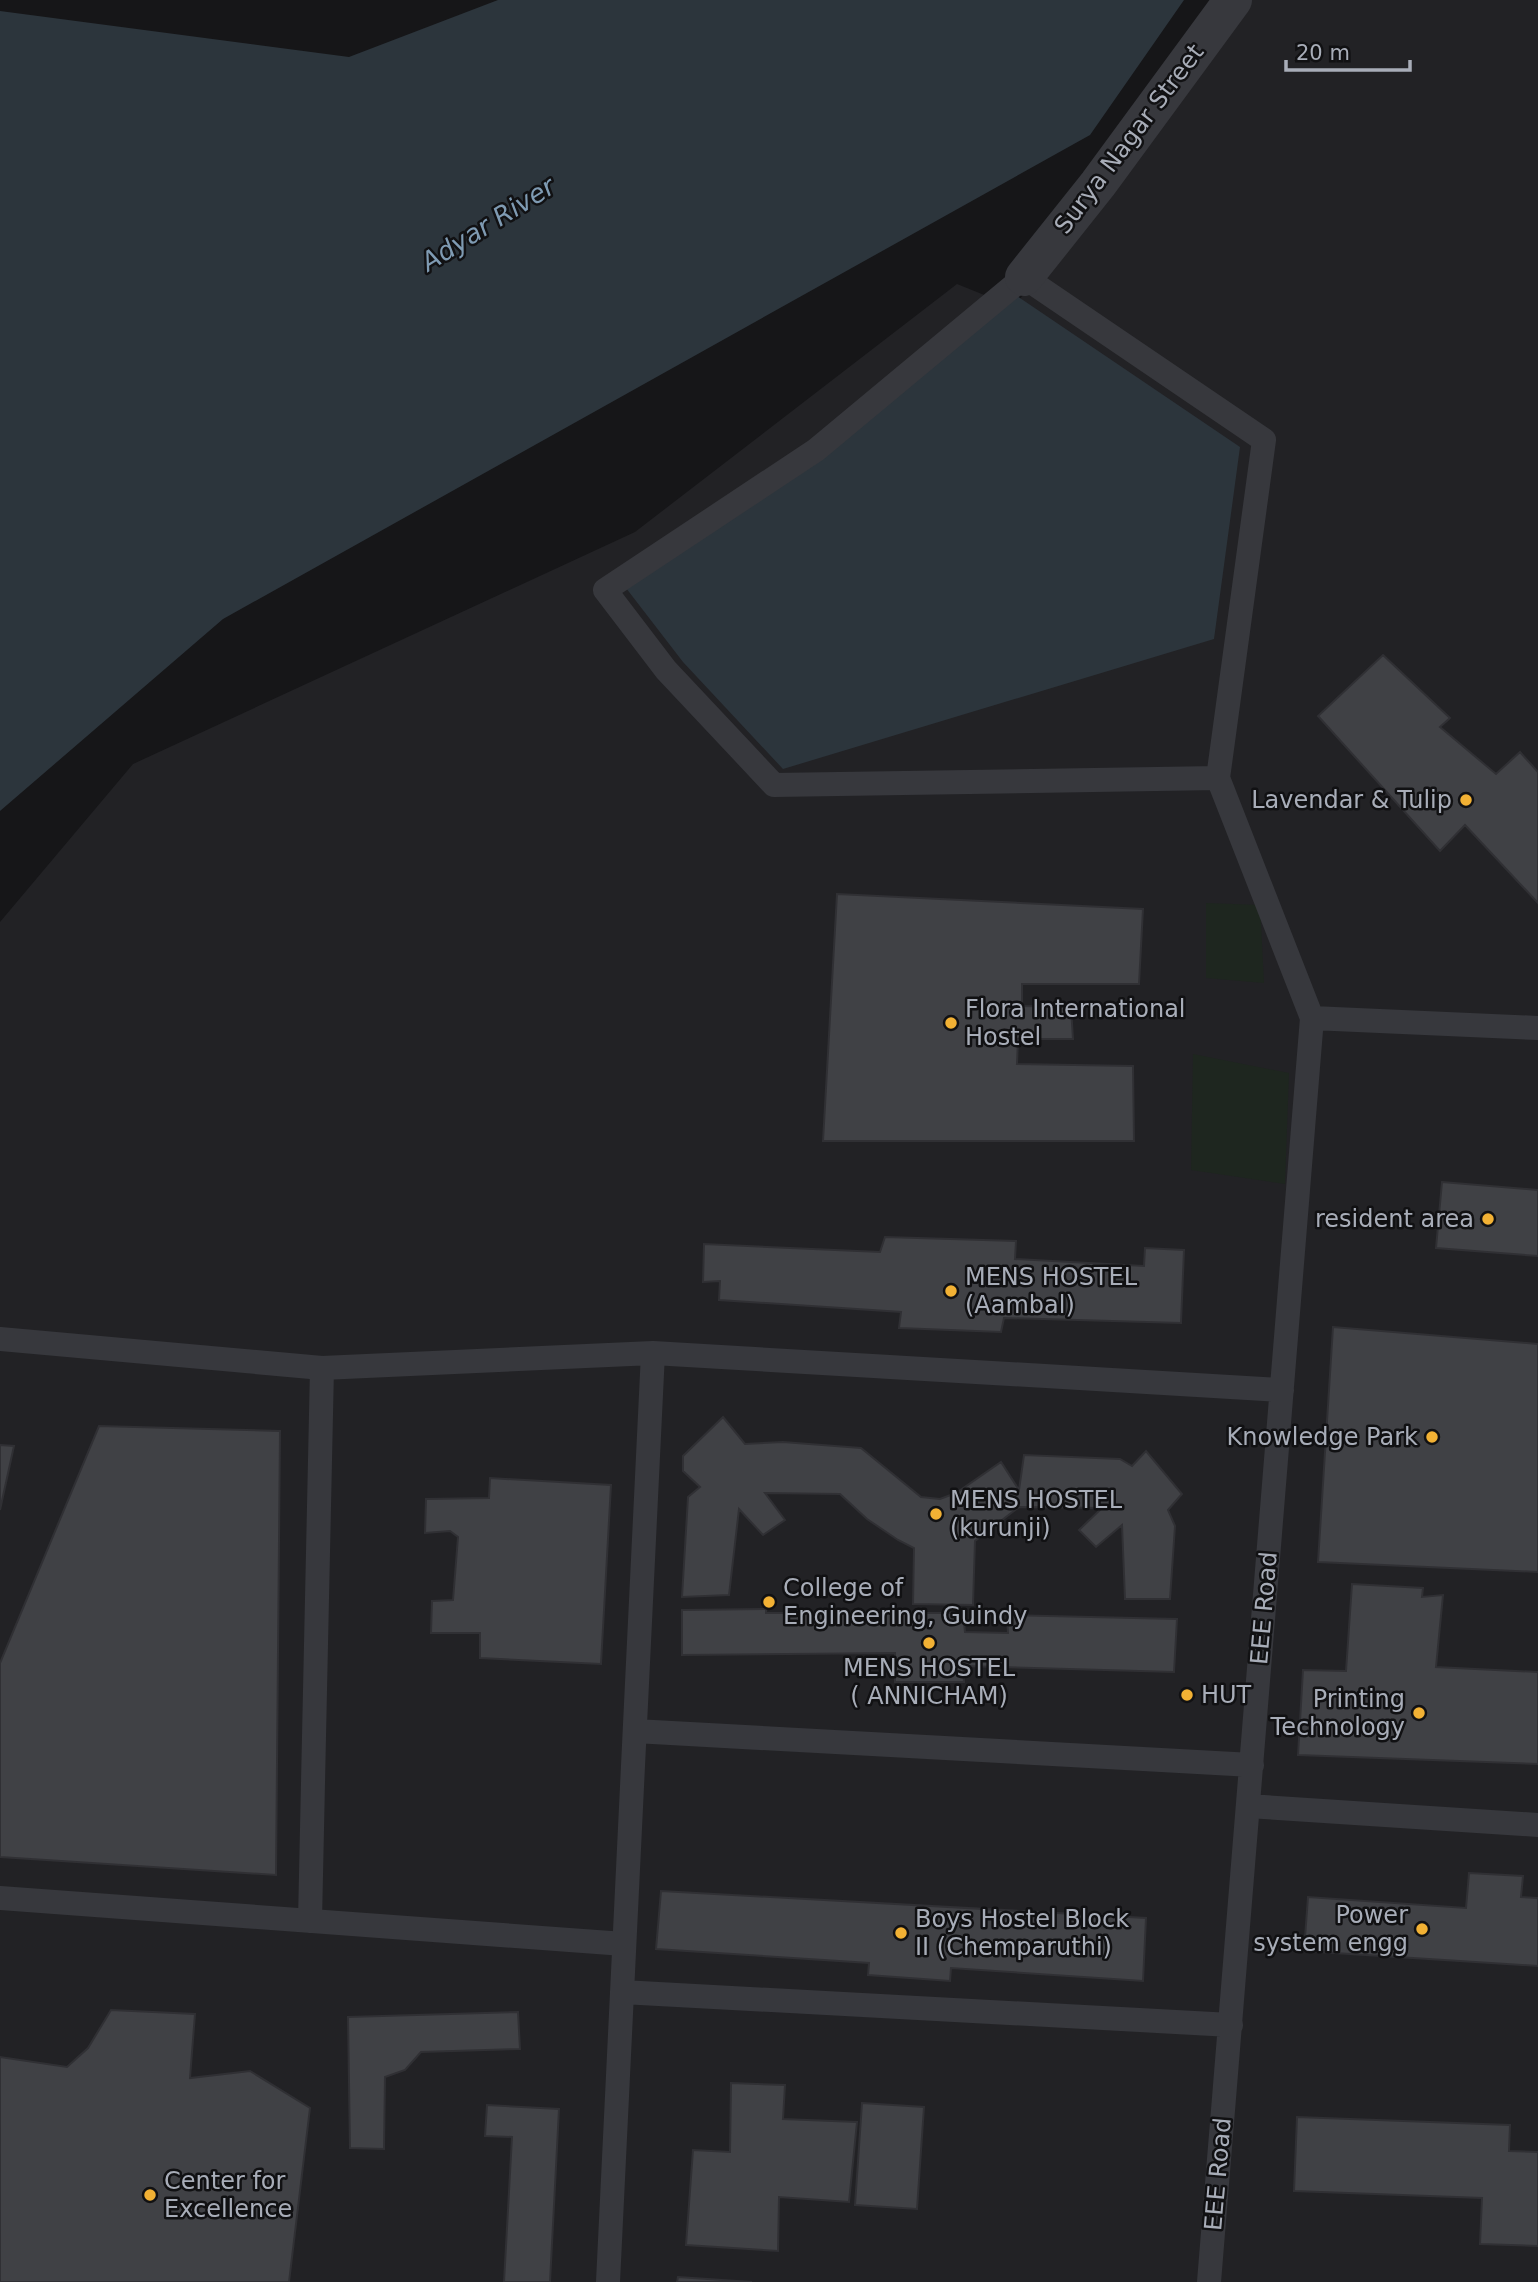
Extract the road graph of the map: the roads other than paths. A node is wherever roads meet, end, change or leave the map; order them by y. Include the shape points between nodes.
1 (1233, 0) edge
2 (1024, 277) junction
3 (1218, 778) junction
4 (1312, 1018) junction
5 (1538, 1028) edge
6 (0, 1339) edge
7 (653, 1353) junction
8 (323, 1368) junction
9 (1282, 1390) junction
10 (635, 1731) junction
11 (1252, 1765) junction
12 (1248, 1806) junction
13 (1538, 1825) edge
14 (0, 1898) edge
15 (310, 1921) junction
16 (624, 1944) junction
17 (622, 1992) junction
18 (1231, 2025) junction
19 (608, 2282) edge
20 (1209, 2282) edge

1 - 2 street, Surya Nagar Street
2 - 3 lane via 1264,440
2 - 3 lane via 816,450 605,590 666,670 774,785
3 - 4 lane
4 - 5 lane
4 - 9 lane, EEE Road
6 - 8 lane
7 - 8 lane
7 - 9 lane
7 - 10 lane
8 - 15 lane
9 - 11 lane, EEE Road
10 - 11 lane
10 - 16 lane
11 - 12 lane, EEE Road
12 - 13 lane
12 - 18 lane, EEE Road
14 - 15 lane
15 - 16 lane
16 - 17 lane
17 - 18 lane
17 - 19 lane
18 - 20 lane, EEE Road

